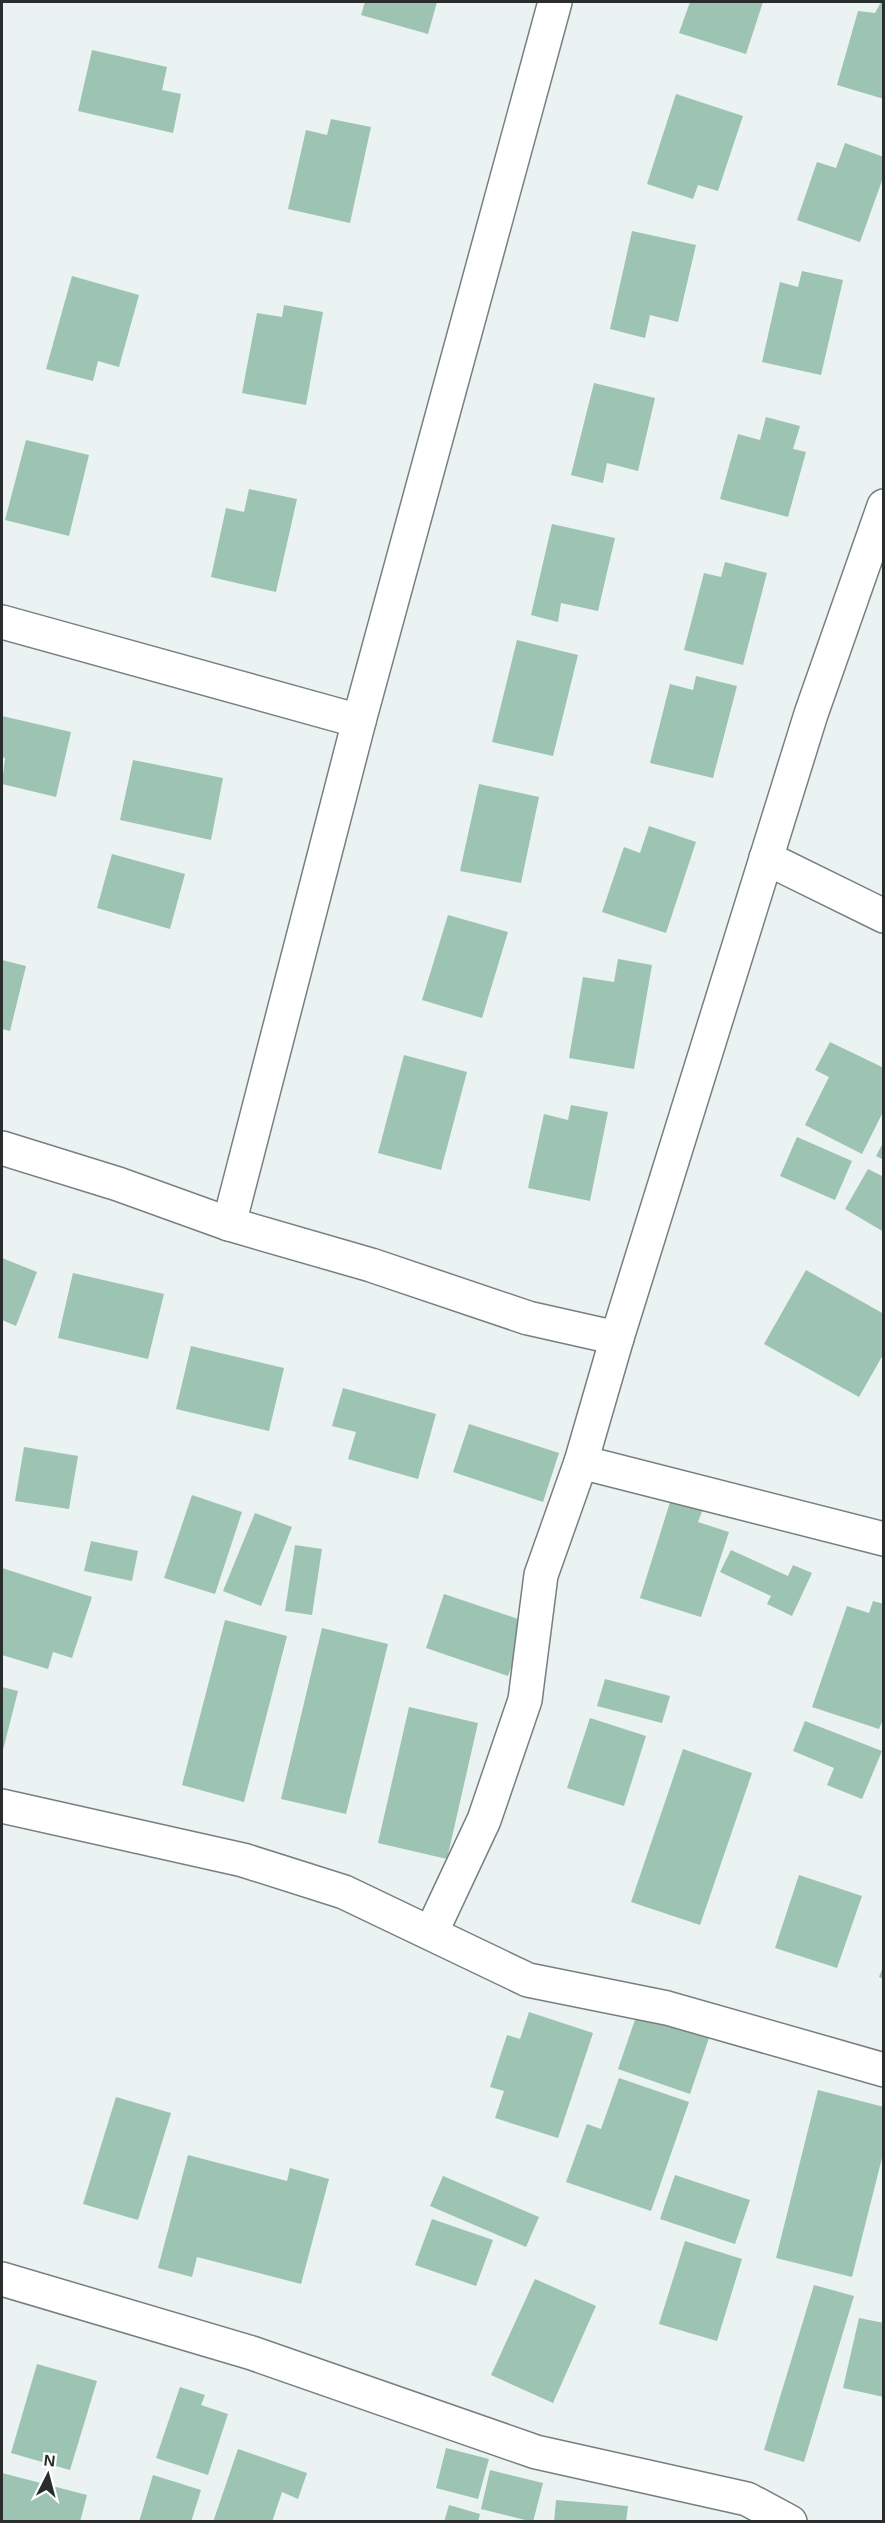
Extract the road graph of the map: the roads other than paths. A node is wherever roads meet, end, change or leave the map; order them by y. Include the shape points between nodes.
1 (555, 2) edge
2 (884, 506) edge
3 (2, 622) edge
4 (359, 721) junction
5 (766, 858) junction
6 (884, 916) edge
7 (2, 1148) edge
8 (230, 1224) junction
9 (617, 1338) junction
10 (581, 1462) junction
11 (884, 1539) edge
12 (2, 1806) edge
13 (431, 1933) junction
14 (884, 2070) edge
15 (2, 2279) edge
16 (790, 2522) edge

1 - 4 street
2 - 5 street via 811,714
3 - 4 street
4 - 8 street
5 - 6 street
5 - 9 street
7 - 8 street
8 - 9 street via 370,1265 528,1318
9 - 10 street
10 - 11 street
10 - 13 street via 541,1575 525,1701 484,1820
12 - 13 street via 243,1860 345,1892
13 - 14 street via 528,1980 667,2008
15 - 16 street via 252,2353 536,2452 747,2499

